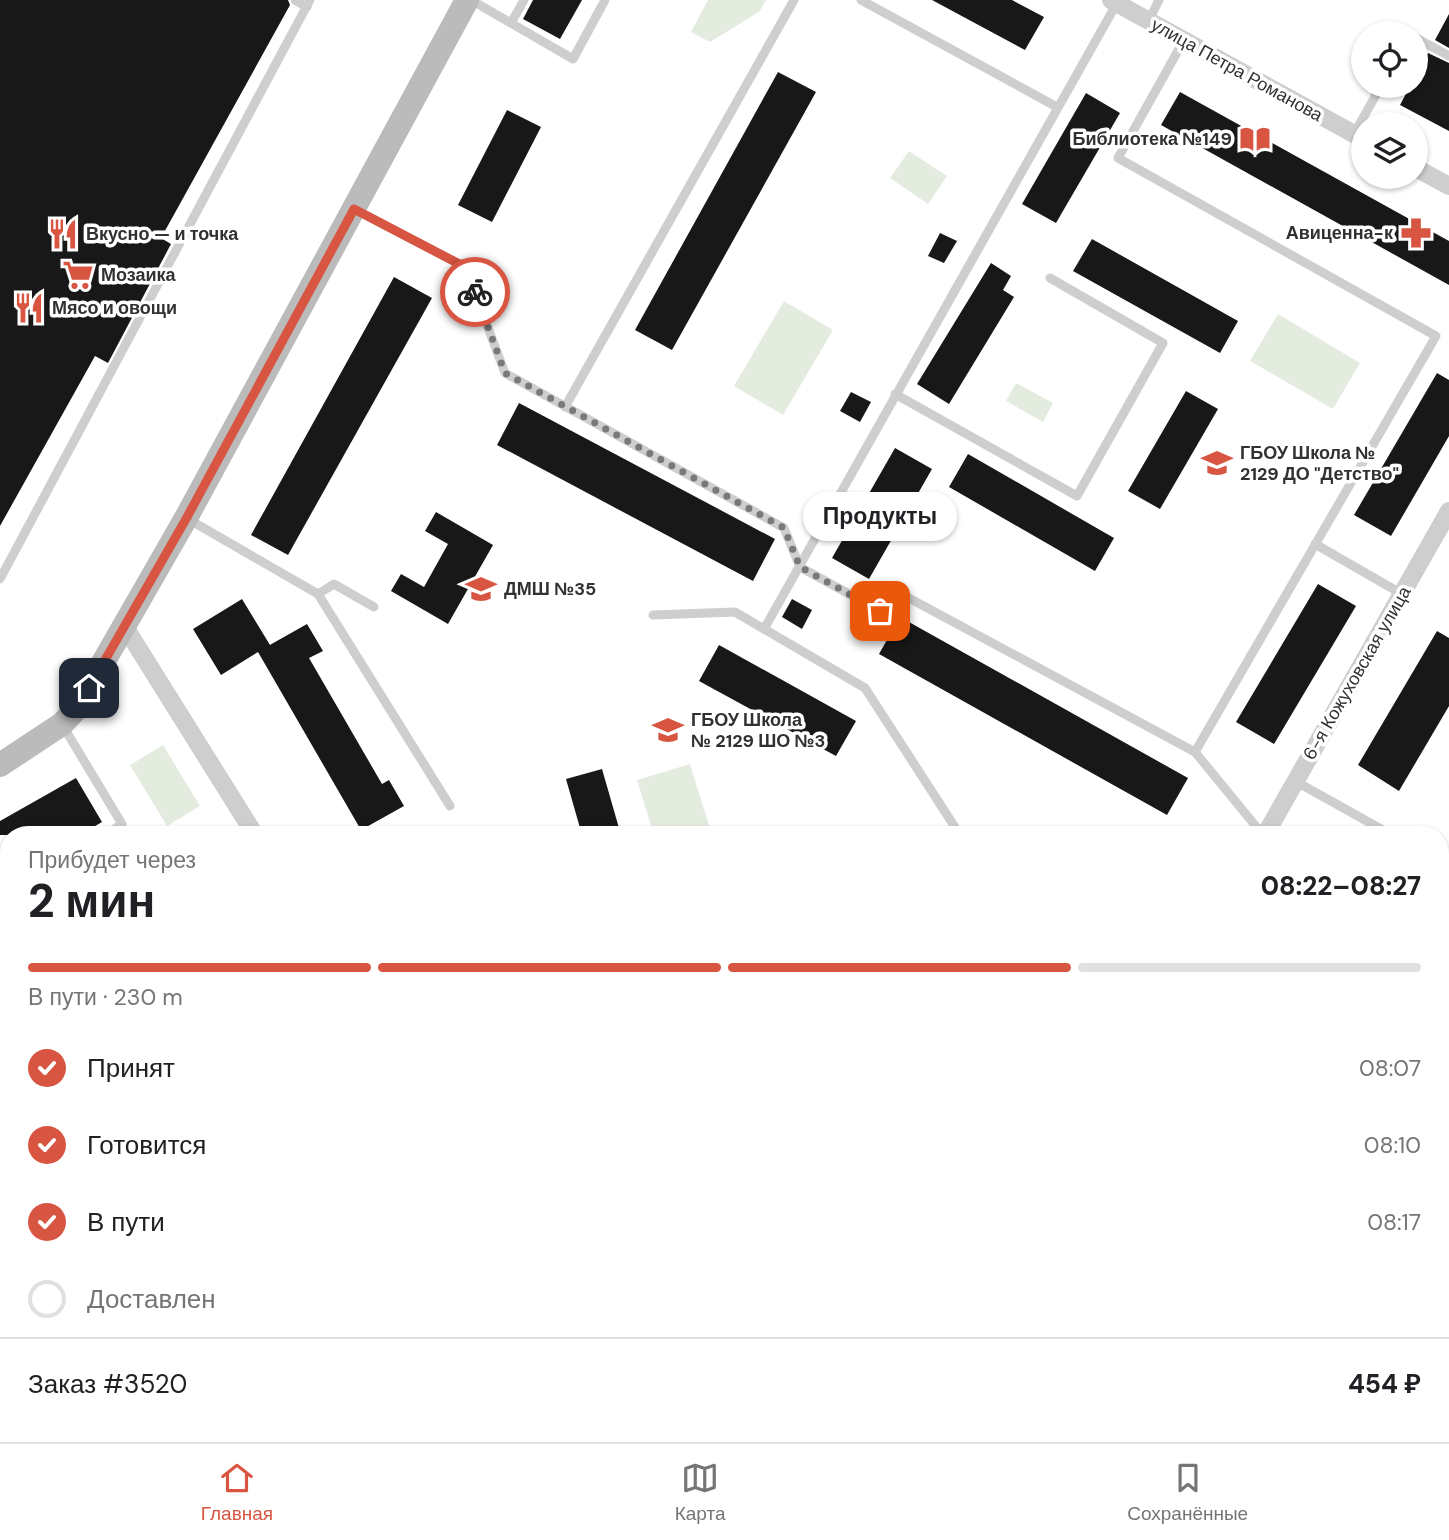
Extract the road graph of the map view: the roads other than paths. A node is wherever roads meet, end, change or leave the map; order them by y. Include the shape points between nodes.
1 (295, 0) edge
2 (469, 0) edge
3 (524, 0) edge
4 (606, 0) edge
5 (794, 0) edge
6 (861, 0) edge
7 (1159, 0) edge
8 (1114, 2) edge
9 (309, 3) edge
10 (1149, 20) junction
11 (511, 23) junction
12 (1184, 40) junction
13 (1428, 45) edge
14 (1449, 56) edge
15 (1057, 107) junction
16 (1351, 133) edge
17 (1428, 175) edge
18 (1449, 186) edge
19 (354, 209) junction
20 (1050, 278) dead end
21 (895, 394) junction
22 (565, 408) junction
23 (1449, 511) edge
24 (186, 519) junction
25 (1315, 544) junction
26 (800, 567) junction
27 (0, 579) edge
28 (318, 593) junction
29 (1402, 594) junction
30 (374, 607) dead end
31 (653, 615) dead end
32 (125, 627) junction
33 (764, 629) junction
34 (62, 724) junction
35 (1195, 752) junction
36 (0, 765) edge
37 (1295, 781) junction
38 (450, 806) dead end
39 (122, 824) joint
40 (119, 826) edge
41 (249, 826) edge
42 (954, 826) edge
43 (1257, 826) edge
44 (1269, 826) edge
45 (1376, 826) edge

1 - 9 lane
2 - 11 lane
2 - 19 street
3 - 11 lane
4 - 11 lane via 573,59
5 - 22 lane
6 - 15 lane
7 - 10 lane
8 - 10 street, улица Петра Романова
8 - 15 lane
9 - 27 lane
10 - 12 street, улица Петра Романова
12 - 16 street, улица Петра Романова
12 - 25 lane via 1118,158 1436,336
13 - 14 lane
15 - 21 lane
17 - 18 street
19 - 22 lane via 465,267 505,373
19 - 24 street
20 - 21 lane via 1163,343 1077,496
21 - 26 lane
22 - 26 lane via 784,528
23 - 29 street, 6-я Кожуховская улица
24 - 28 lane
24 - 32 street
25 - 29 lane
25 - 35 lane
26 - 33 lane
26 - 35 lane via 880,611 908,597
28 - 30 lane via 334,584
28 - 38 lane
29 - 37 street, 6-я Кожуховская улица
31 - 33 lane via 735,612
32 - 34 street via 77,708
32 - 41 street
33 - 42 lane via 865,688
34 - 36 street
34 - 39 lane
35 - 43 lane
37 - 44 street, 6-я Кожуховская улица
37 - 45 lane
39 - 40 lane

